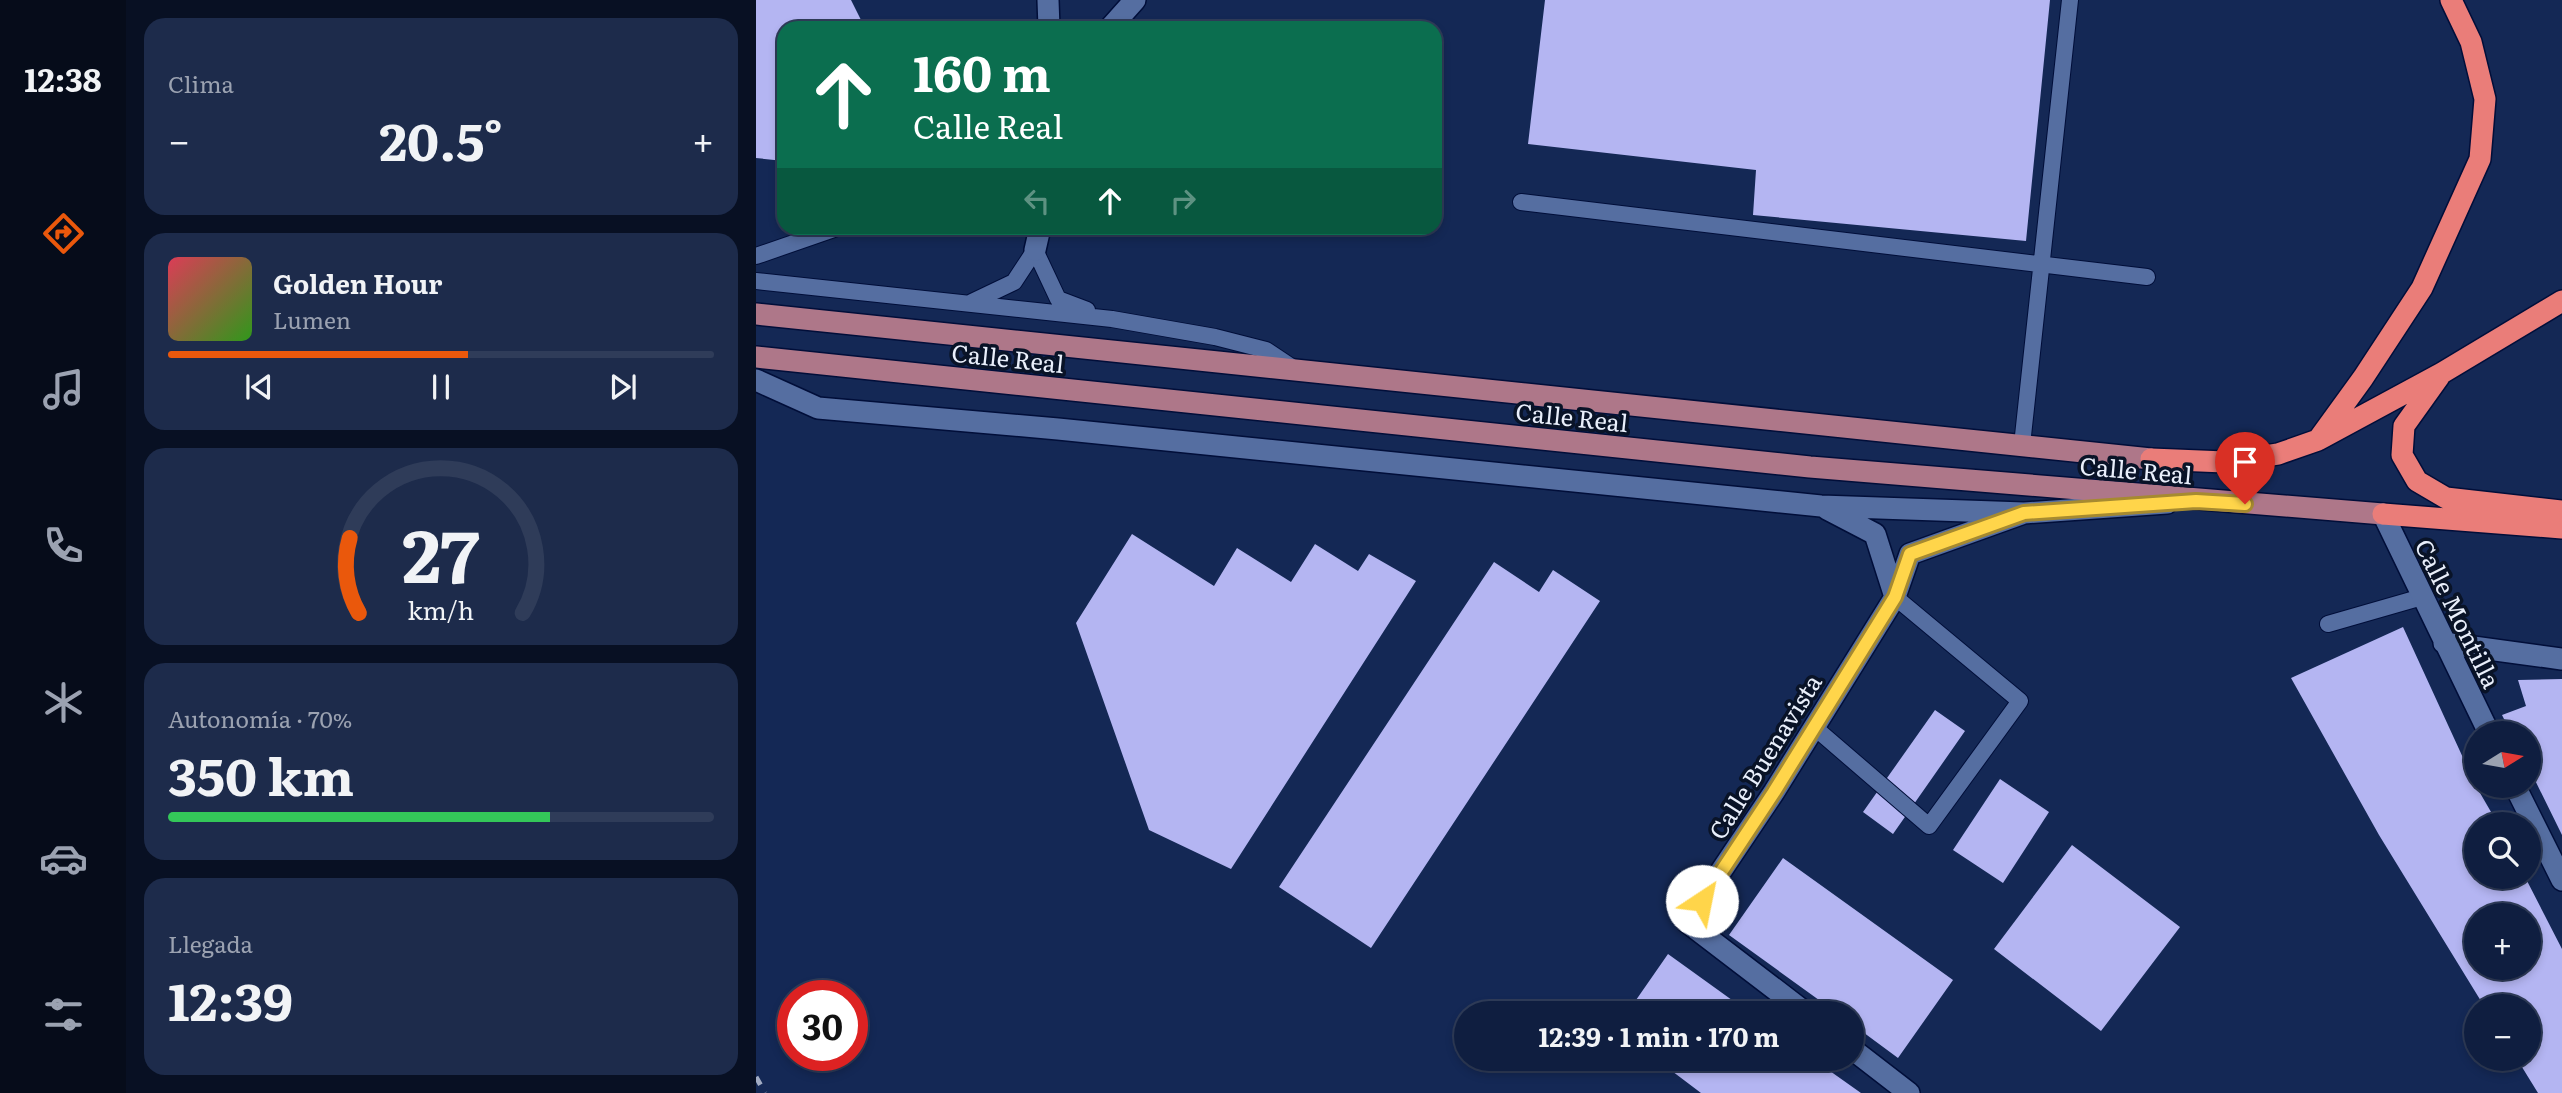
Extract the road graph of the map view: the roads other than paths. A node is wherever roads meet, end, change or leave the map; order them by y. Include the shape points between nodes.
1 (1048, 0) edge
2 (1135, 0) edge
3 (2070, 0) edge
4 (2451, 0) edge
5 (1049, 21) edge
6 (1116, 21) edge
7 (1521, 202) dead end
8 (817, 235) edge
9 (1038, 235) edge
10 (1035, 250) junction
11 (756, 256) edge
12 (2042, 265) junction
13 (2147, 277) dead end
14 (756, 281) edge
15 (2562, 301) edge
16 (972, 302) junction
17 (756, 314) edge
18 (1112, 319) junction
19 (756, 357) edge
20 (1295, 370) junction
21 (2442, 373) junction
22 (756, 380) edge
23 (2318, 440) junction
24 (2022, 445) junction
25 (2151, 459) joint
26 (2196, 501) junction
27 (1821, 506) junction
28 (2562, 511) edge
29 (2024, 513) junction
30 (2384, 514) junction
31 (2562, 528) edge
32 (1895, 597) junction
33 (2422, 597) junction
34 (2328, 624) dead end
35 (2444, 643) junction
36 (2562, 659) edge
37 (2483, 721) edge
38 (1814, 727) junction
39 (2521, 798) edge
40 (2562, 880) edge
41 (1789, 1001) edge
42 (1864, 1058) edge
43 (1909, 1093) edge

1 - 5 street
2 - 6 street
3 - 12 lane
4 - 23 highway via 2471,42 2485,99 2480,159 2421,288
7 - 12 lane
8 - 11 lane
9 - 10 street
10 - 16 lane via 1014,282
10 - 18 lane via 1058,299
12 - 13 lane
12 - 24 lane
14 - 16 lane
15 - 21 highway
16 - 18 lane
17 - 20 main road, Calle Real
18 - 20 lane via 1266,350
19 - 26 main road, Calle Real via 1810,467
20 - 24 main road, Calle Real
21 - 23 highway
21 - 28 highway via 2404,426 2402,455 2417,481 2446,498
22 - 27 street via 818,408
23 - 25 highway via 2278,454 2225,462
24 - 25 main road, Calle Real
26 - 29 street, Calle Buenavista
26 - 30 main road, Calle Real
27 - 29 street
27 - 32 street via 1875,534
29 - 32 street, Calle Buenavista via 1910,554
30 - 31 highway
30 - 33 street, Calle Montilla
32 - 38 street, Calle Buenavista
32 - 38 lane via 2020,701 1929,825
33 - 34 lane
33 - 35 street, Calle Montilla
35 - 36 street
35 - 37 street, Calle Montilla
38 - 41 street, Calle Buenavista via 1687,922
39 - 40 street
42 - 43 street

